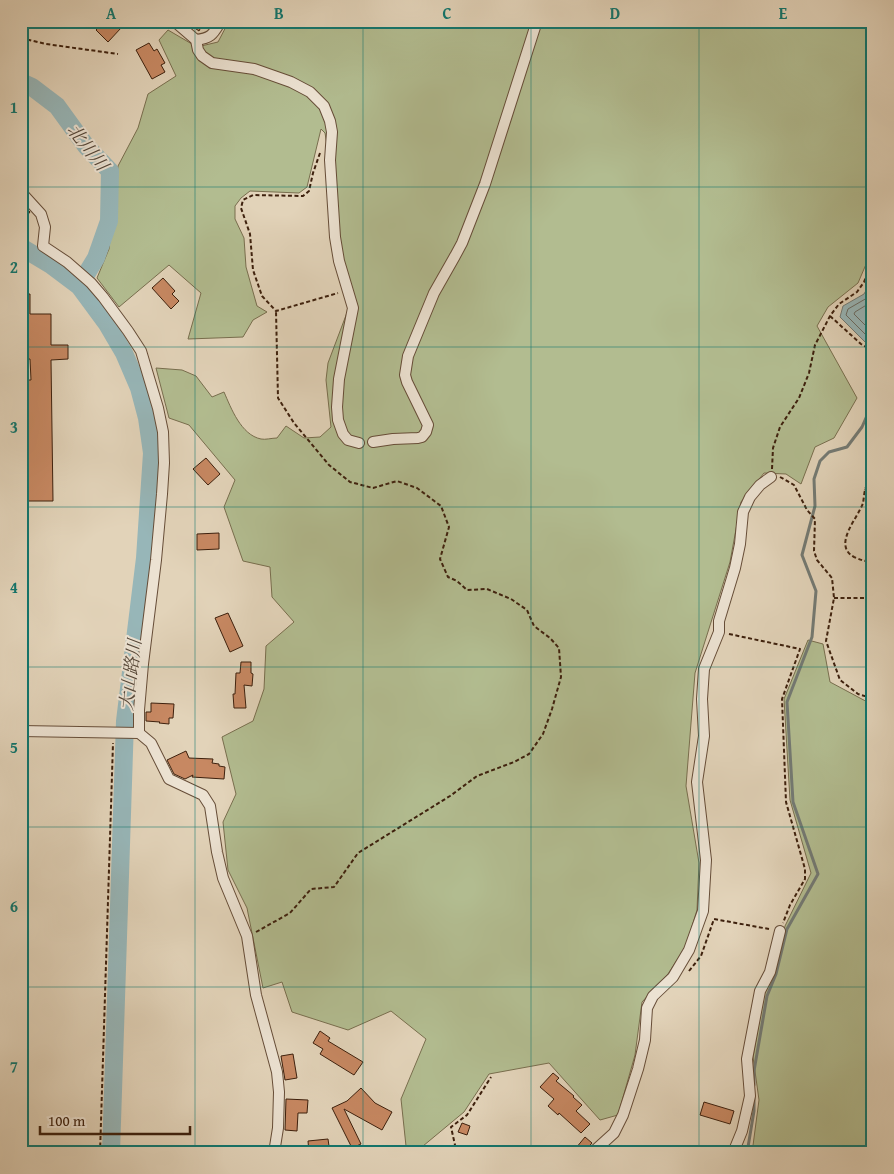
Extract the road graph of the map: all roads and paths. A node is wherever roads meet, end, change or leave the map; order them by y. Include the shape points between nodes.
1 (26, 21) edge
2 (174, 21) edge
3 (221, 21) edge
4 (536, 21) edge
5 (21, 25) edge
6 (21, 38) edge
7 (196, 40) junction
8 (118, 54) dead end
9 (322, 148) dead end
10 (21, 192) edge
11 (873, 260) edge
12 (346, 285) junction
13 (276, 311) junction
14 (830, 316) junction
15 (873, 351) edge
16 (373, 442) dead end
17 (359, 443) dead end
18 (872, 473) edge
19 (771, 477) junction
20 (865, 488) junction
21 (873, 535) edge
22 (873, 561) edge
23 (834, 598) junction
24 (873, 598) edge
25 (719, 632) junction
26 (873, 695) edge
27 (21, 731) edge
28 (113, 732) junction
29 (136, 733) junction
30 (780, 931) junction
31 (247, 936) junction
32 (686, 975) dead end
33 (490, 1077) dead end
34 (100, 1153) edge
35 (274, 1153) edge
36 (451, 1153) edge
37 (592, 1153) edge
38 (732, 1153) edge

1 - 5 street
2 - 7 street
3 - 7 street via 212,36
4 - 16 street via 485,184 462,243 434,293 408,356 405,375 428,425 426,432 418,438
6 - 8 path
7 - 12 street via 202,56 212,63 254,69 291,82 310,92 324,106 332,132 330,160 335,237
9 - 13 path via 309,191 302,196 253,195 242,200 241,208 250,234 253,270 262,296
10 - 29 street via 41,214 46,227 43,246 91,284 141,351 158,408 164,462
11 - 14 path via 857,292 839,304
12 - 13 path via 338,294
12 - 17 street via 353,308 338,379 338,420 348,440
13 - 31 path via 278,398 294,423 329,465 350,482 373,488 396,481 417,488 441,506 449,527 440,559 448,577 467,590 487,589 527,610 534,626 559,648 561,677 543,734 529,754 477,776 358,853 334,887 311,889 290,913
14 - 15 path
14 - 19 path via 815,345 809,374 799,398 780,427 773,448
18 - 20 path
19 - 23 path via 781,477 794,485 815,519 814,552 832,578
19 - 25 street via 760,485 743,512 740,544 719,621
20 - 21 path via 872,497 870,533
20 - 22 path via 863,502 845,546 852,556 866,562
23 - 24 path
23 - 26 path via 826,641 840,680 858,694
25 - 30 path via 800,649 782,699 786,802 805,878
25 - 37 street via 704,669 704,736 697,782 706,860 703,911 689,950 673,977 653,996 647,1008 645,1040 623,1115 614,1133
27 - 28 street
28 - 29 street
28 - 34 path
29 - 31 street via 151,743 169,779 203,795 210,806 223,878
30 - 32 path via 714,919 701,956
30 - 38 street via 770,972 760,991 747,1060 750,1096 742,1131
31 - 35 street via 256,995 277,1072 278,1128
33 - 36 path via 467,1115 451,1127 455,1145

